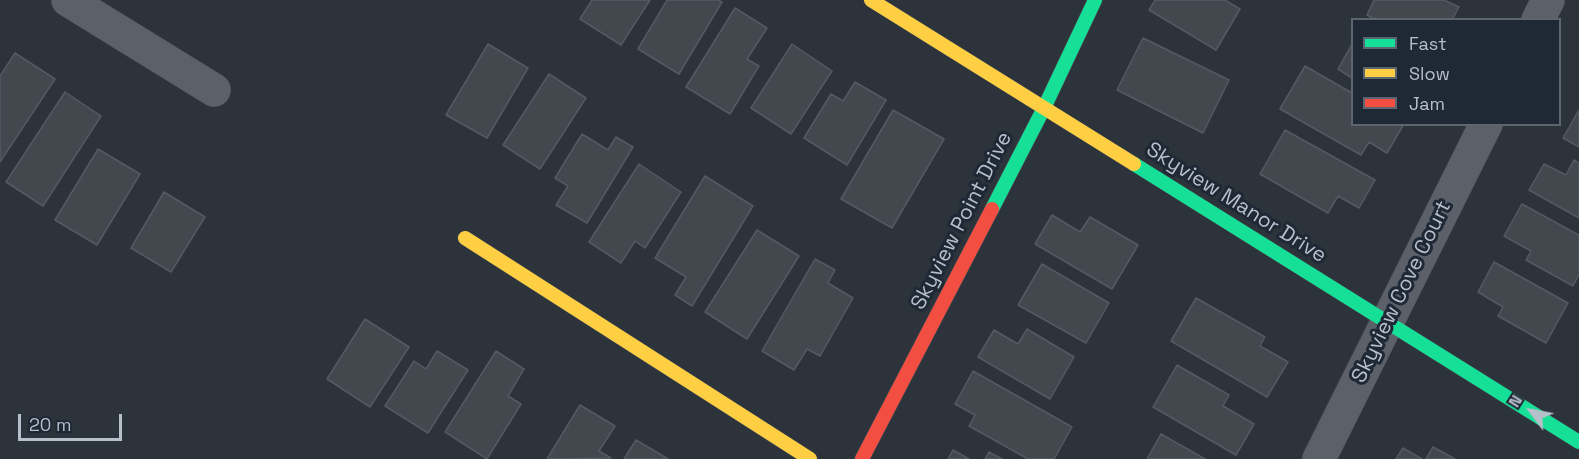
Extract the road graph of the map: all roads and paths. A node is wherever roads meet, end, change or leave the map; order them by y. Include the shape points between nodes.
1 (68, 0) edge
2 (871, 0) edge
3 (1095, 0) edge
4 (1548, 0) edge
5 (1539, 18) edge
6 (214, 90) dead end
7 (1044, 108) junction
8 (1485, 126) edge
9 (465, 238) dead end
10 (1387, 322) junction
11 (1579, 442) edge
12 (810, 459) edge
13 (862, 459) edge
14 (1319, 459) edge

1 - 6 street
2 - 7 street, Skyview Manor Drive
3 - 7 street, Skyview Point Drive
4 - 5 street
7 - 10 street, Skyview Manor Drive
7 - 13 street, Skyview Point Drive
8 - 10 street, Skyview Cove Court
9 - 12 street
10 - 11 street, Skyview Manor Drive
10 - 14 street, Skyview Cove Court

